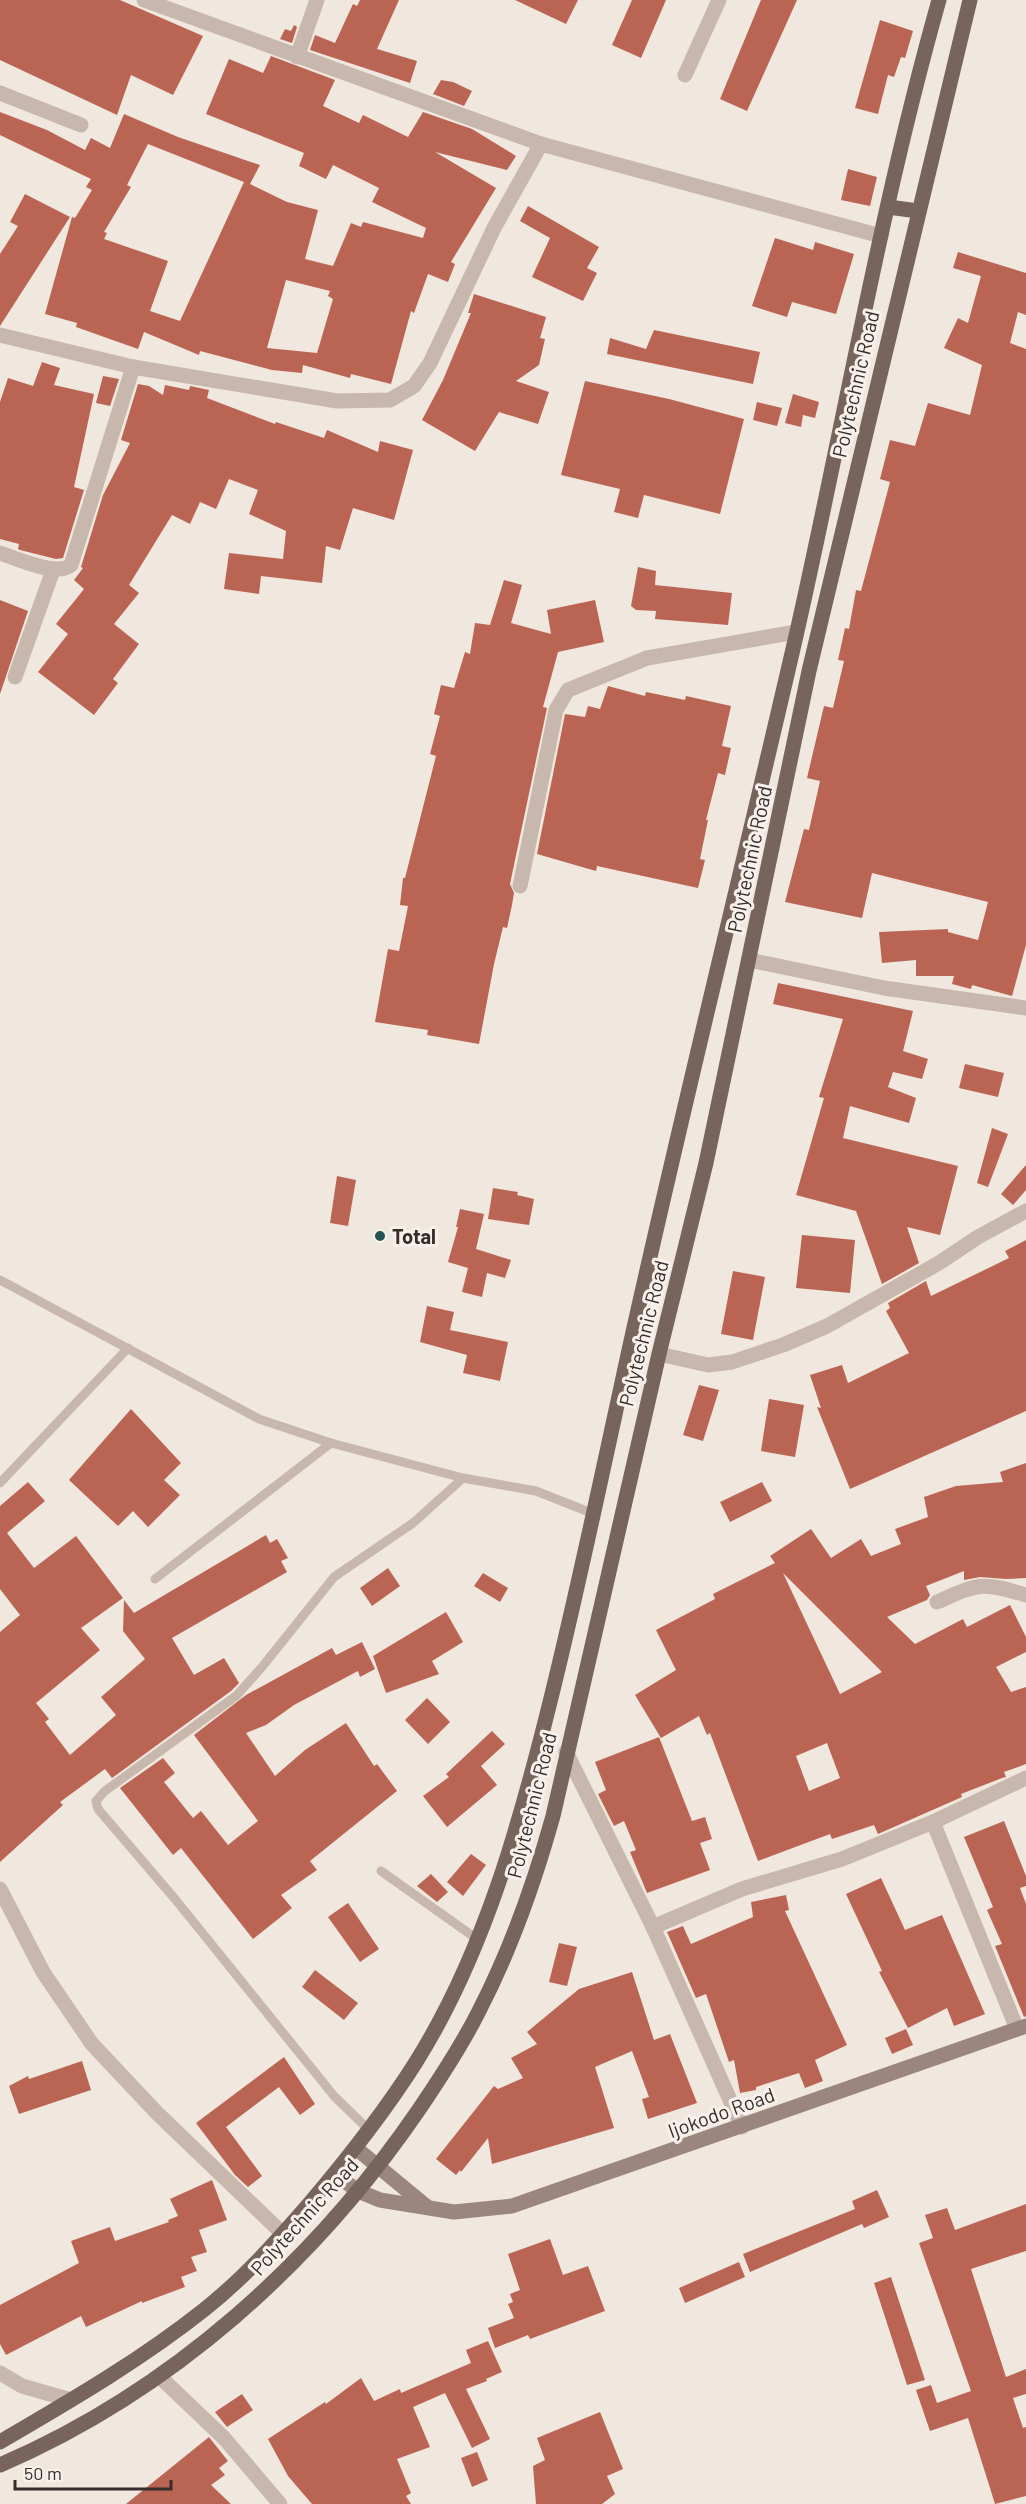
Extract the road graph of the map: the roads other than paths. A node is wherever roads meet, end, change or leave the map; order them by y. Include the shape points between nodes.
1 (144, 0) edge
2 (317, 0) edge
3 (719, 0) edge
4 (939, 0) edge
5 (970, 0) edge
6 (297, 57) junction
7 (685, 75) dead end
8 (0, 93) edge
9 (81, 125) dead end
10 (541, 144) junction
11 (888, 207) junction
12 (918, 211) junction
13 (881, 236) junction
14 (0, 335) edge
15 (133, 367) junction
16 (0, 554) edge
17 (53, 570) junction
18 (796, 632) junction
19 (15, 677) dead end
20 (520, 886) dead end
21 (749, 960) junction
22 (1026, 1008) edge
23 (1026, 1211) edge
24 (0, 1280) edge
25 (128, 1348) junction
26 (659, 1354) junction
27 (331, 1443) junction
28 (463, 1478) junction
29 (0, 1483) edge
30 (594, 1514) junction
31 (155, 1579) dead end
32 (1026, 1595) edge
33 (936, 1602) dead end
34 (566, 1752) junction
35 (1026, 1778) edge
36 (933, 1822) junction
37 (381, 1871) dead end
38 (0, 1889) edge
39 (653, 1927) junction
40 (477, 1939) junction
41 (1022, 2028) edge
42 (742, 2127) junction
43 (370, 2131) junction
44 (357, 2149) junction
45 (379, 2166) junction
46 (335, 2174) junction
47 (358, 2191) junction
48 (426, 2206) junction
49 (283, 2234) junction
50 (0, 2373) edge
51 (159, 2376) junction
52 (71, 2400) junction
53 (0, 2442) edge
54 (0, 2465) edge
55 (280, 2504) edge

1 - 6 street
2 - 6 street
3 - 7 street
4 - 11 main road, Polytechnic Road
5 - 12 main road, Polytechnic Road
6 - 10 street
8 - 9 street
10 - 13 street
10 - 15 street via 494,228 430,363 414,386 390,400 337,401
11 - 12 main road
11 - 13 main road, Polytechnic Road
12 - 21 main road, Polytechnic Road via 809,670
13 - 18 main road, Polytechnic Road
14 - 15 street
15 - 17 street via 71,565
16 - 17 street
17 - 19 street
18 - 20 street via 647,658 568,690 556,710
18 - 30 main road, Polytechnic Road
21 - 22 street via 884,988
21 - 26 main road, Polytechnic Road via 706,1163
23 - 26 street via 827,1326 783,1345 732,1362 708,1365
24 - 25 lane
25 - 27 lane via 259,1419
25 - 29 lane
26 - 34 main road, Polytechnic Road
27 - 28 lane
27 - 31 lane
28 - 30 lane via 536,1491
28 - 43 lane via 413,1523 334,1577 236,1696 105,1791 96,1802 334,2096
30 - 40 main road, Polytechnic Road via 528,1792 499,1886
32 - 33 street via 997,1586 975,1586
34 - 39 street
34 - 45 main road, Polytechnic Road via 535,1880 479,2012 440,2078
35 - 36 street
36 - 39 street via 842,1859 742,1889
36 - 41 street
37 - 40 lane
38 - 49 street via 43,1972 92,2044 157,2113
39 - 42 street
40 - 43 main road, Polytechnic Road via 418,2060
41 - 42 main road, Ijokodo Road
42 - 48 main road, Ijokodo Road via 512,2206 454,2212
43 - 44 main road, Polytechnic Road
44 - 45 main road, Ijokodo Road
44 - 46 main road, Polytechnic Road
45 - 47 main road, Polytechnic Road
45 - 48 main road, Ijokodo Road
46 - 47 main road, Ijokodo Road
46 - 49 main road, Polytechnic Road
47 - 48 main road, Ijokodo Road via 380,2200
47 - 51 main road, Polytechnic Road via 257,2299
49 - 52 main road, Polytechnic Road via 207,2308
50 - 52 street via 22,2386
51 - 54 main road, Polytechnic Road via 118,2403
51 - 55 street via 224,2438
52 - 53 main road, Polytechnic Road

